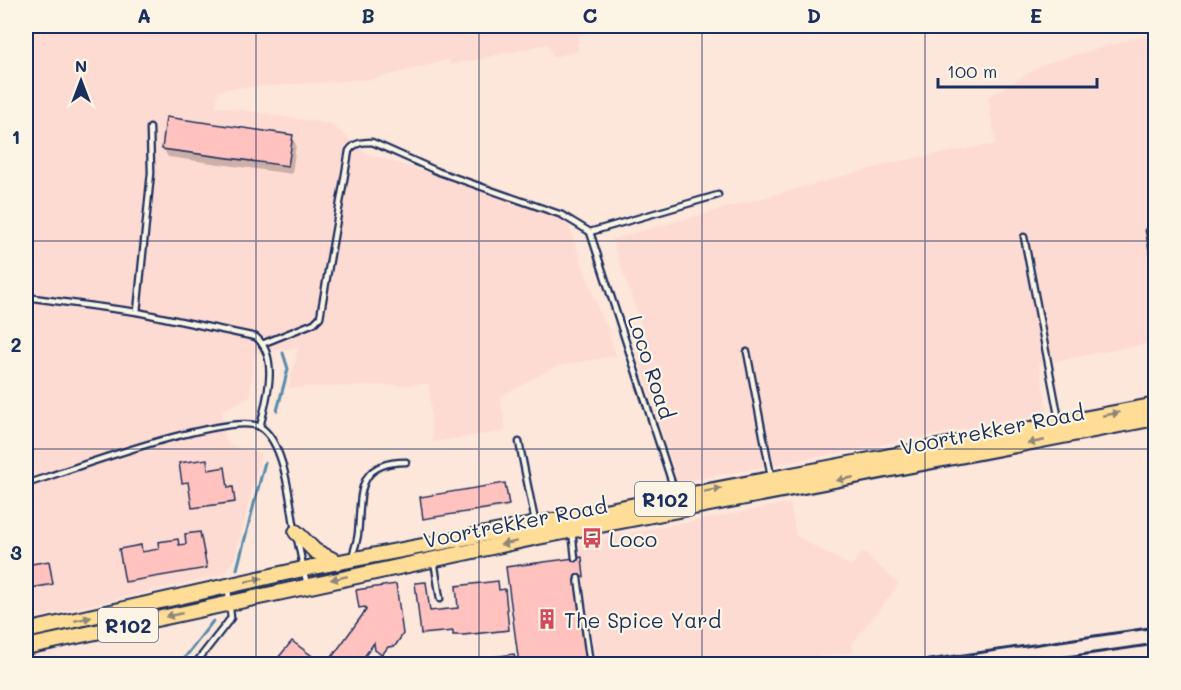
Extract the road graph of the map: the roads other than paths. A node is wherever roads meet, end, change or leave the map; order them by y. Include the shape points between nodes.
1 (150, 128) dead end
2 (718, 195) dead end
3 (1149, 230) dead end
4 (590, 232) junction
5 (1024, 237) dead end
6 (1155, 266) edge
7 (26, 297) edge
8 (137, 312) junction
9 (262, 344) junction
10 (747, 352) dead end
11 (1155, 405) edge
12 (1155, 418) edge
13 (260, 428) junction
14 (1061, 430) junction
15 (519, 442) dead end
16 (406, 462) dead end
17 (26, 484) edge
18 (773, 485) junction
19 (677, 496) junction
20 (681, 511) junction
21 (537, 531) junction
22 (572, 531) junction
23 (296, 532) junction
24 (432, 544) junction
25 (575, 558) dead end
26 (434, 559) junction
27 (351, 560) junction
28 (337, 562) junction
29 (303, 569) junction
30 (578, 578) dead end
31 (307, 585) junction
32 (227, 586) junction
33 (440, 599) dead end
34 (231, 602) junction
35 (26, 631) edge
36 (26, 647) edge
37 (195, 664) edge
38 (590, 664) edge

1 - 8 lane via 151,173
2 - 4 lane
3 - 6 lane
4 - 9 lane via 562,216 439,172 372,142 362,142 349,151 320,317
4 - 19 lane, Loco Road
5 - 14 lane
7 - 8 lane
8 - 9 lane via 246,333
9 - 13 lane via 270,379
10 - 18 lane
14 -> 11 main road, Voortrekker Road / R102
12 - 14 main road, Voortrekker Road / R102
13 - 17 lane via 206,428
13 - 23 lane via 278,452
14 - 18 main road, Voortrekker Road / R102
15 - 21 lane
16 - 27 lane via 391,462 371,471 361,488 358,534
19 -> 18 main road, Voortrekker Road / R102
18 - 20 main road, Voortrekker Road / R102
19 - 20 lane, Loco Road
19 - 21 main road, Voortrekker Road / R102
20 - 22 main road, Voortrekker Road / R102
21 - 22 main road, Voortrekker Road / R102
21 - 24 main road, Voortrekker Road / R102
21 -> 26 main road, Voortrekker Road / R102
22 - 25 lane
23 - 28 main road via 315,551
23 - 29 lane
24 - 26 main road
24 - 27 main road, Voortrekker Road / R102
26 -> 31 main road, Voortrekker Road / R102
26 - 33 lane
27 - 28 main road, Voortrekker Road / R102
28 - 29 main road, Voortrekker Road / R102
29 - 31 lane
32 -> 29 main road, Voortrekker Road / R102
30 - 38 lane
31 - 34 main road, Voortrekker Road / R102
32 - 34 lane
35 -> 32 main road, Voortrekker Road / R102
34 -> 36 main road, Voortrekker Road / R102
34 - 37 lane via 231,618

